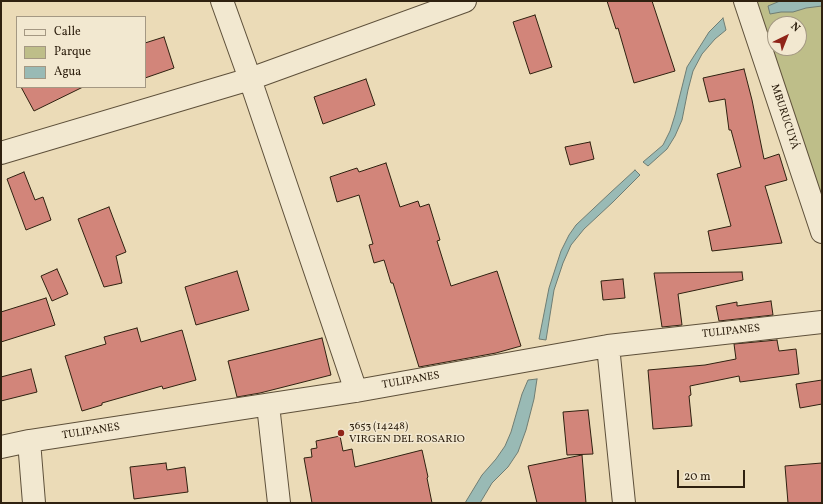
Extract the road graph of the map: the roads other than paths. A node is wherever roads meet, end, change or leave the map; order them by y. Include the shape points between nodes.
1 (222, 1) edge
2 (465, 1) edge
3 (745, 1) edge
4 (250, 79) junction
5 (1, 153) edge
6 (822, 232) edge
7 (822, 322) edge
8 (608, 346) junction
9 (356, 391) junction
10 (268, 404) junction
11 (29, 441) junction
12 (1, 447) edge
13 (34, 503) edge
14 (279, 503) edge
15 (624, 503) edge

1 - 4 street
2 - 4 street
3 - 6 street, MBURUCUYÁ
4 - 5 street
4 - 9 street
7 - 8 street, TULIPANES
8 - 9 street, TULIPANES
8 - 15 street
9 - 10 street, TULIPANES
10 - 11 street, TULIPANES
10 - 14 street
11 - 12 street, TULIPANES
11 - 13 street

